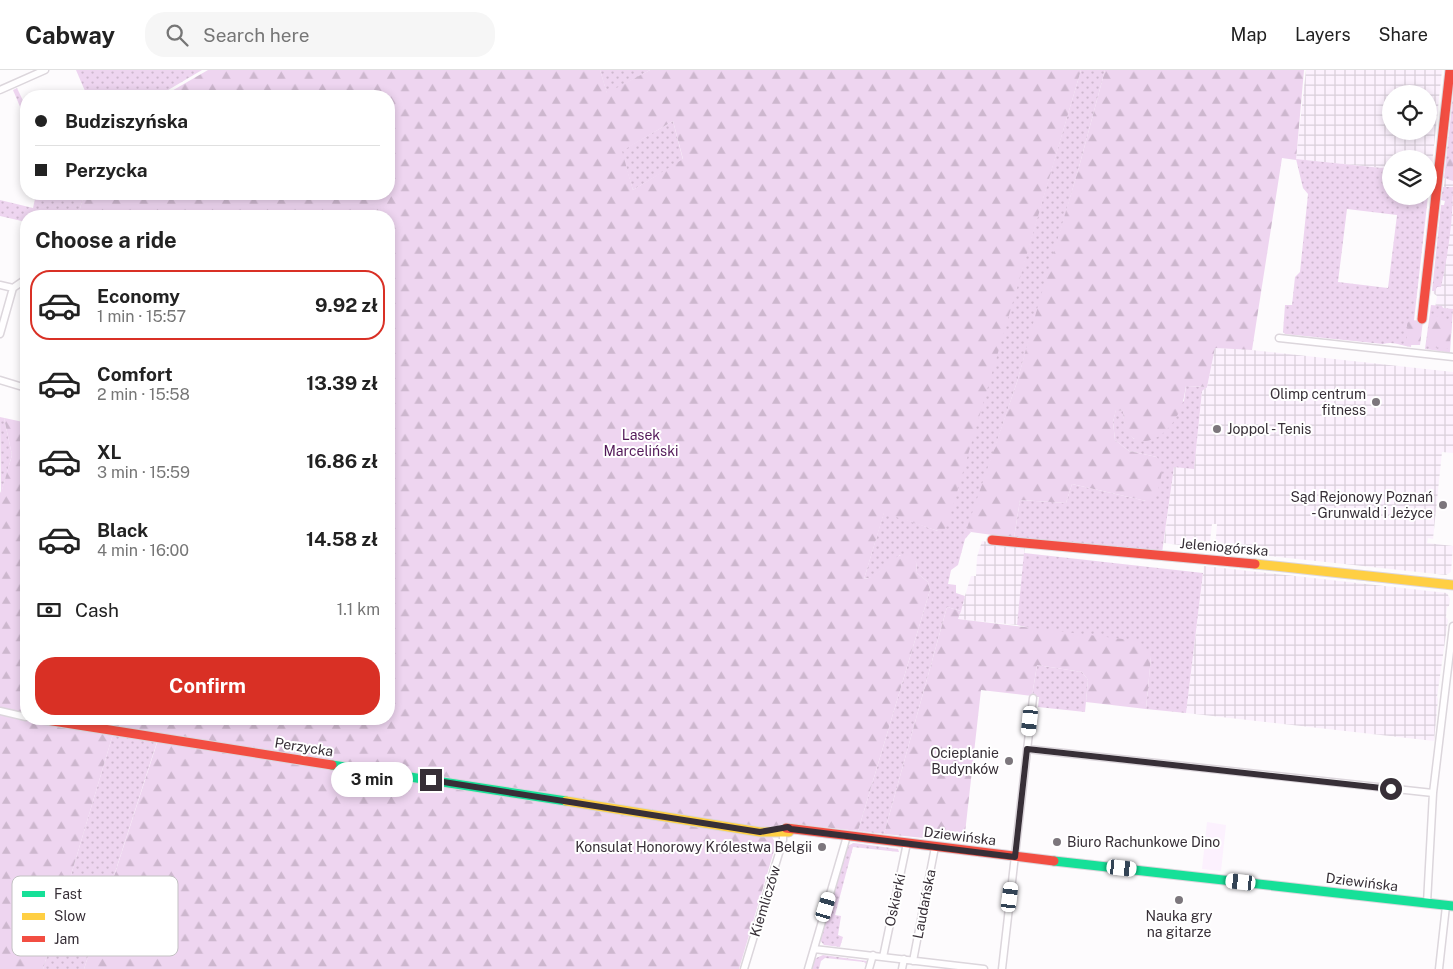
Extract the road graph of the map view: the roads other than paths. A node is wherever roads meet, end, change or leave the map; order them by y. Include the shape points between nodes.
1 (44, 70) edge
2 (1450, 70) edge
3 (0, 90) edge
4 (20, 284) edge
5 (0, 285) edge
6 (14, 288) junction
7 (1422, 319) dead end
8 (0, 334) edge
9 (1279, 338) dead end
10 (1453, 357) edge
11 (0, 380) edge
12 (20, 386) edge
13 (992, 540) dead end
14 (1453, 584) edge
15 (1453, 626) edge
16 (1033, 698) dead end
17 (0, 712) edge
18 (20, 716) edge
19 (78, 725) edge
20 (1027, 749) junction
21 (1433, 793) junction
22 (787, 831) junction
23 (771, 832) joint
24 (847, 836) junction
25 (907, 843) junction
26 (935, 847) junction
27 (1015, 857) junction
28 (1427, 903) junction
29 (1450, 906) edge
30 (814, 949) junction
31 (873, 955) junction
32 (883, 957) junction
33 (904, 959) junction
34 (913, 960) junction
35 (930, 966) edge
36 (965, 968) edge
37 (744, 969) edge
38 (808, 969) edge
39 (869, 969) edge
40 (902, 969) edge
41 (984, 969) edge
42 (1002, 969) edge
43 (1439, 969) edge

1 - 3 street
2 - 7 street
4 - 6 street
5 - 6 street
6 - 8 street
9 - 10 street
11 - 12 street
13 - 14 street, Jeleniogórska
15 - 21 street
16 - 20 street
17 - 18 street
19 - 23 street, Perzycka
20 - 21 street
20 - 27 street
21 - 28 street
22 - 23 street, Dziewińska
22 - 24 street, Dziewińska
22 - 37 street, Kiemliczów
24 - 25 street, Dziewińska
24 - 30 street
25 - 26 street, Dziewińska
25 - 32 street, Oskierki
26 - 27 street, Dziewińska
26 - 34 street, Laudańska
27 - 28 street, Dziewińska
27 - 42 street
28 - 29 street, Dziewińska
29 - 43 street
30 - 31 street
30 - 38 street
31 - 32 street
31 - 39 street
32 - 33 street
33 - 34 street
33 - 40 street
34 - 35 street
35 - 36 street
36 - 41 street

